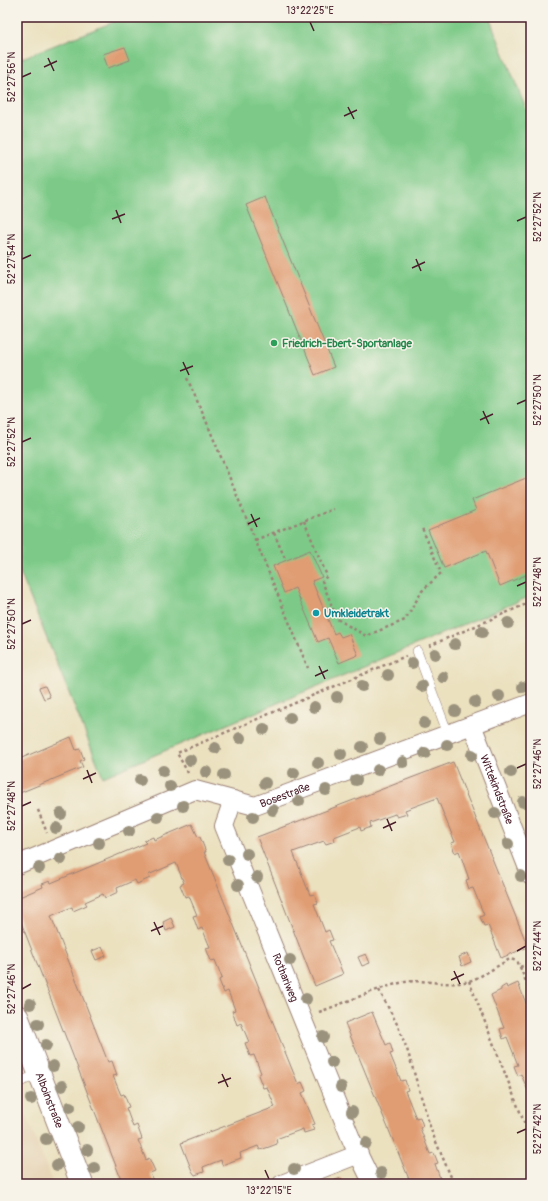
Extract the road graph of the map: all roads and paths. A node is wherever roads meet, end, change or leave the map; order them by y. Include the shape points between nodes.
1 (186, 378) dead end
2 (334, 509) dead end
3 (304, 521) junction
4 (422, 528) dead end
5 (274, 533) junction
6 (255, 540) junction
7 (286, 561) dead end
8 (531, 602) edge
9 (417, 651) junction
10 (308, 668) dead end
11 (531, 703) edge
12 (472, 725) junction
13 (448, 734) junction
14 (189, 776) dead end
15 (233, 800) junction
16 (38, 810) dead end
17 (50, 839) dead end
18 (17, 865) edge
19 (531, 876) edge
20 (531, 963) edge
21 (520, 967) junction
22 (469, 980) junction
23 (379, 990) junction
24 (531, 994) edge
25 (531, 1002) edge
26 (526, 1004) dead end
27 (319, 1012) dead end
28 (17, 1016) edge
29 (39, 1074) junction
30 (17, 1083) edge
31 (531, 1140) edge
32 (359, 1154) junction
33 (82, 1184) edge
34 (282, 1184) edge
35 (373, 1184) edge
36 (454, 1184) edge

1 - 6 path
2 - 3 path
3 - 4 path via 327,576 322,581 337,618 366,636 405,620 422,591 441,573
3 - 5 path
5 - 6 path
5 - 7 path
6 - 10 path
8 - 9 path
9 - 13 lane
9 - 14 path via 177,753
11 - 12 street, Bosestraße
12 - 13 street, Bosestraße
12 - 19 street, Wittekindstraße
13 - 15 street, Bosestraße via 256,806
15 - 18 street, Bosestraße via 195,790
15 - 32 street, Rothariweg via 224,826
16 - 17 path
20 - 21 path
21 - 22 path via 517,961 510,959
21 - 24 path
22 - 23 path via 458,984 430,981 401,983
22 - 31 path
23 - 27 path
23 - 36 path via 407,1049 431,1130
25 - 26 path
28 - 29 street, Alboinstraße
29 - 30 lane
29 - 33 street, Alboinstraße
32 - 34 street
32 - 35 street, Rothariweg

